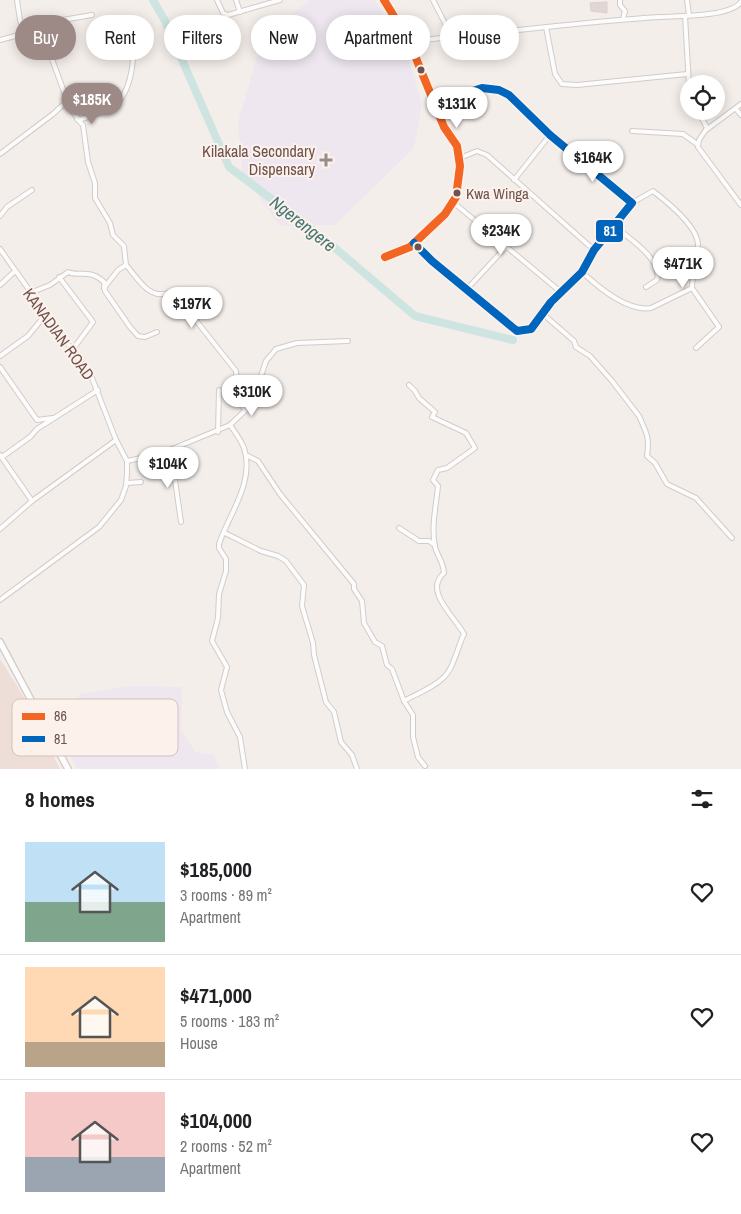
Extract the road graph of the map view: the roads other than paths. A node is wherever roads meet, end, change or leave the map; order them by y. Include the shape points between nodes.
1 (17, 0) edge
2 (217, 0) edge
3 (236, 0) edge
4 (280, 0) edge
5 (384, 0) edge
6 (433, 0) edge
7 (620, 0) edge
8 (687, 0) edge
9 (741, 2) edge
10 (240, 12) junction
11 (19, 15) edge
12 (393, 15) edge
13 (441, 15) edge
14 (687, 16) junction
15 (623, 19) junction
16 (546, 27) junction
17 (519, 30) edge
18 (15, 34) edge
19 (0, 40) edge
20 (53, 60) edge
21 (132, 60) edge
22 (418, 60) edge
23 (687, 74) joint
24 (68, 101) junction
25 (436, 103) junction
26 (741, 104) edge
27 (736, 109) junction
28 (741, 115) edge
29 (77, 119) junction
30 (703, 120) edge
31 (706, 130) junction
32 (632, 131) dead end
33 (550, 135) junction
34 (697, 144) junction
35 (0, 154) edge
36 (460, 158) junction
37 (514, 180) junction
38 (32, 190) dead end
39 (454, 202) junction
40 (632, 203) junction
41 (741, 204) edge
42 (0, 216) edge
43 (613, 225) junction
44 (414, 243) junction
45 (505, 248) junction
46 (0, 250) edge
47 (594, 250) junction
48 (385, 257) dead end
49 (126, 264) junction
50 (14, 272) junction
51 (582, 272) junction
52 (59, 277) junction
53 (0, 285) edge
54 (646, 287) dead end
55 (104, 288) junction
56 (467, 288) junction
57 (692, 288) junction
58 (30, 293) junction
59 (562, 293) junction
60 (46, 314) junction
61 (543, 314) junction
62 (157, 332) dead end
63 (348, 341) dead end
64 (696, 348) dead end
65 (73, 349) junction
66 (0, 356) edge
67 (0, 367) edge
68 (409, 386) dead end
69 (98, 390) junction
70 (219, 390) dead end
71 (245, 410) junction
72 (55, 418) junction
73 (37, 420) junction
74 (230, 425) junction
75 (37, 429) junction
76 (218, 432) junction
77 (116, 440) junction
78 (160, 454) junction
79 (246, 455) junction
80 (1, 456) edge
81 (126, 461) junction
82 (141, 482) dead end
83 (127, 483) junction
84 (32, 501) junction
85 (181, 522) dead end
86 (399, 528) dead end
87 (0, 529) edge
88 (225, 533) junction
89 (732, 538) dead end
90 (435, 546) junction
91 (0, 600) edge
92 (0, 642) edge
93 (31, 699) edge
94 (404, 701) junction
95 (61, 756) edge
96 (425, 766) dead end
97 (68, 769) edge
98 (246, 769) edge
99 (357, 769) edge

1 - 11 street
2 - 10 street via 224,14
3 - 10 street
4 - 10 street
5 - 12 street
6 - 13 street
7 - 15 street via 625,11
8 - 14 street
9 - 14 street via 731,10
14 - 15 street
14 - 23 street
15 - 16 street
16 - 17 street
16 - 23 street via 555,74 562,84
18 - 19 street
20 - 24 street
21 - 29 street via 131,75 119,100 112,107
22 - 25 street
24 - 29 street
24 - 35 street
25 - 33 street via 482,88 499,90
25 - 36 street
26 - 27 street
27 - 28 street
27 - 31 street
29 - 49 street via 83,125 88,162 95,182 95,198 110,223 113,235 124,246
30 - 31 street
31 - 34 street
32 - 34 street via 683,134
33 - 37 street
33 - 40 street
34 - 41 street
36 - 37 street via 470,152 484,153
36 - 39 street
37 - 47 street
38 - 42 street via 7,207
39 - 44 street via 439,221
39 - 45 street
40 - 43 street
40 - 57 street via 653,190 691,230 698,247
43 - 47 street
43 - 54 street via 649,255 657,268 658,280
44 - 48 street
44 - 56 street
45 - 56 street
45 - 59 street
46 - 50 street, KANADIAN ROAD
47 - 51 street
49 - 55 street
49 - 71 street via 154,294 181,294 194,318 236,371 238,400
50 - 53 street
50 - 58 street, KANADIAN ROAD
51 - 57 street via 618,299 645,309
51 - 59 street
52 - 55 street via 68,272 87,273 102,280
52 - 58 street via 50,285
52 - 65 street via 93,322
55 - 62 street via 138,336 146,337
56 - 61 street via 517,331 531,329
57 - 64 street via 719,327
58 - 60 street, KANADIAN ROAD
59 - 61 street
60 - 65 street, KANADIAN ROAD
60 - 66 street via 28,336
61 - 89 street via 576,347 590,356 639,416 649,443 647,456 655,463 663,480 675,490 696,498
63 - 71 street via 297,343 274,350 264,365 255,398
65 - 69 street, KANADIAN ROAD
67 - 73 street
68 - 90 street via 435,412 432,417 466,433 475,447 447,468 438,470 434,477 438,486 433,526
69 - 72 street
69 - 77 street, KANADIAN ROAD
70 - 76 street
71 - 74 street
72 - 73 street
72 - 75 street
73 - 75 street
74 - 76 street
74 - 79 street
75 - 80 street
76 - 78 street
77 - 81 street, KANADIAN ROAD
77 - 84 street
78 - 81 street
78 - 85 street via 174,473
79 - 88 street via 239,502
79 - 94 street via 258,461 280,494 354,584 362,601 364,623 375,642 382,646
80 - 84 street
81 - 83 street, KANADIAN ROAD
82 - 83 street
83 - 91 street, KANADIAN ROAD via 116,507 99,527
84 - 87 street
86 - 90 street
88 - 98 street via 219,548 226,559 226,571 212,641 227,667 221,690 227,712 240,737
88 - 99 street via 286,561 304,585 302,606 326,702 332,708 342,742
90 - 94 street via 443,562 444,573 437,592 464,634 445,676
92 - 93 street
94 - 96 street via 413,715 413,737 418,757
95 - 97 street

